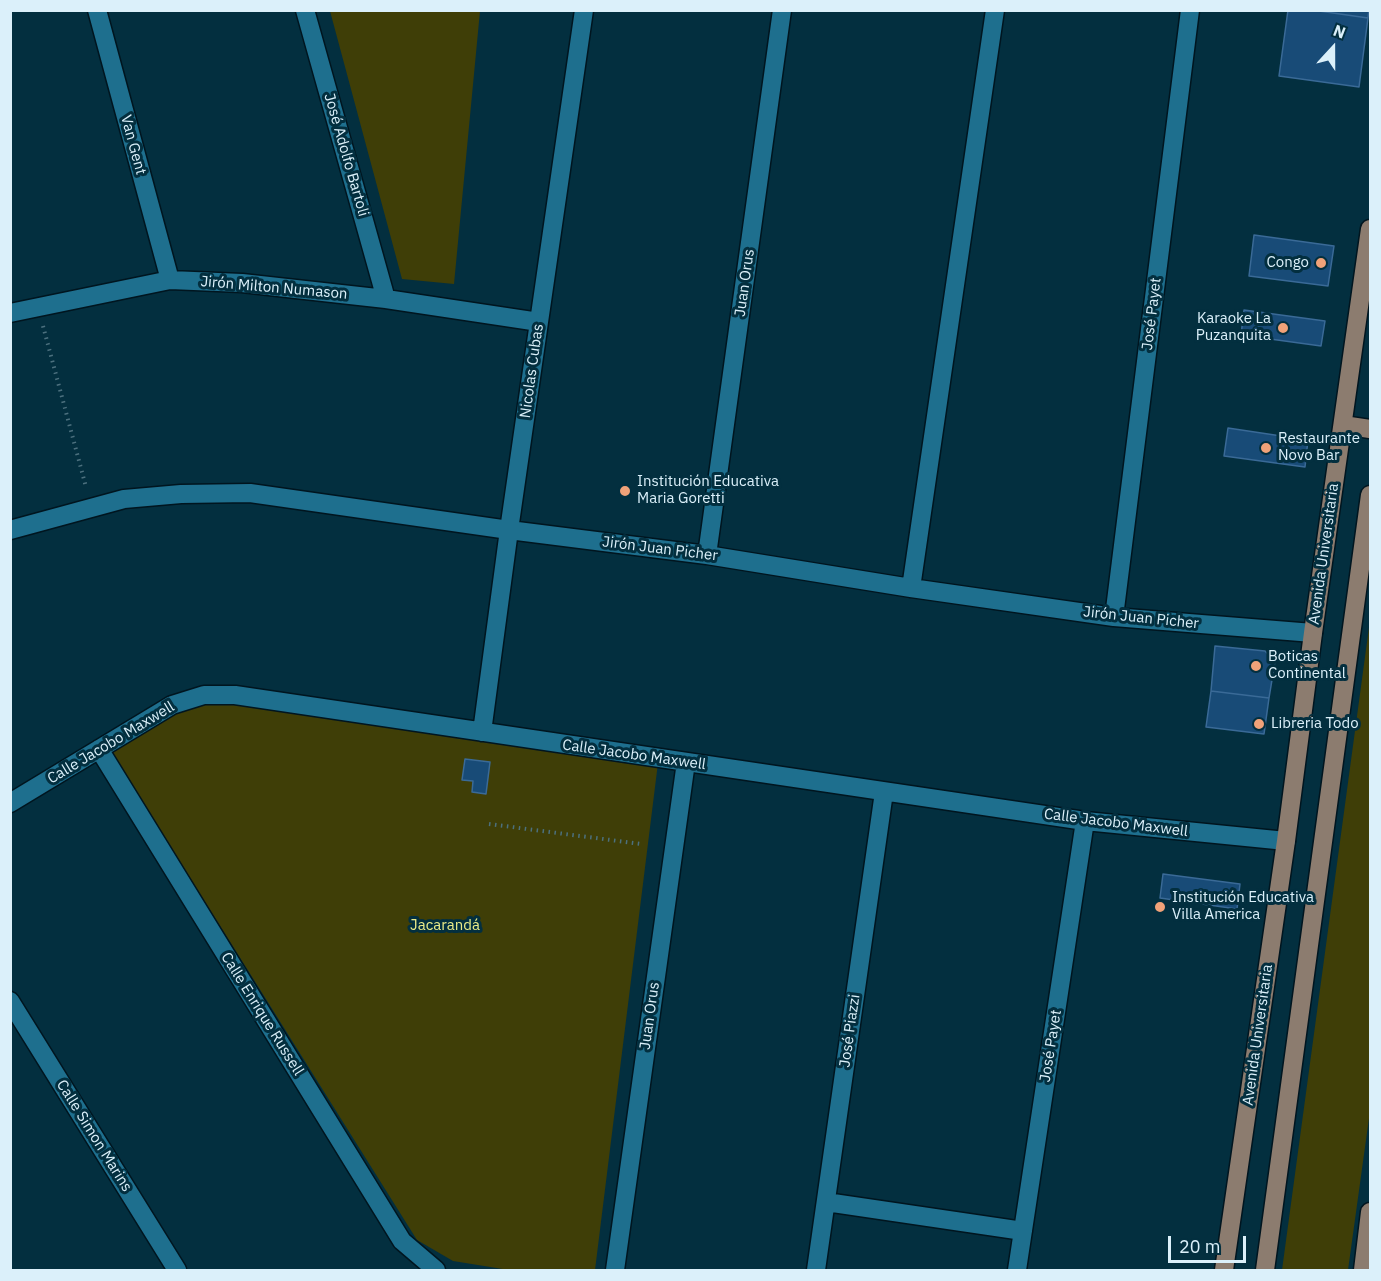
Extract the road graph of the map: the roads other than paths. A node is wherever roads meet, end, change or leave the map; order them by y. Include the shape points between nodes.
1 (97, 10) edge
2 (305, 10) edge
3 (584, 10) edge
4 (782, 10) edge
5 (995, 10) edge
6 (1190, 10) edge
7 (1371, 229) edge
8 (170, 280) junction
9 (386, 299) junction
10 (10, 313) edge
11 (539, 322) junction
12 (1343, 425) junction
13 (1371, 429) edge
14 (1371, 495) edge
15 (10, 530) edge
16 (509, 530) junction
17 (707, 555) junction
18 (911, 588) junction
19 (1114, 617) junction
20 (1313, 633) junction
21 (483, 732) junction
22 (99, 749) junction
23 (686, 762) junction
24 (884, 792) junction
25 (10, 803) edge
26 (1085, 821) junction
27 (1286, 841) junction
28 (10, 1001) edge
29 (826, 1202) junction
30 (1371, 1212) edge
31 (1023, 1230) junction
32 (177, 1270) edge
33 (436, 1270) edge
34 (615, 1270) edge
35 (816, 1270) edge
36 (1017, 1270) edge
37 (1224, 1270) edge
38 (1265, 1270) edge
39 (1362, 1270) edge

1 - 8 street, Van Gent
2 - 9 street, José Adolfo Bartoli
3 - 11 street, Nicolas Cubas
4 - 17 street, Juan Orus
5 - 18 street
6 - 19 street, José Payet
7 - 12 main road, Avenida Universitaria
8 - 9 street, Jirón Milton Numason via 242,283
8 - 10 street, Jirón Milton Numason
9 - 11 street, Jirón Milton Numason
11 - 16 street, Nicolas Cubas
12 - 13 main road
12 - 20 main road, Avenida Universitaria
14 - 38 main road
15 - 16 street, Jirón Juan Picher via 124,499 250,493
16 - 17 street, Jirón Juan Picher
16 - 21 street, Nicolas Cubas
17 - 18 street, Jirón Juan Picher
18 - 19 street, Jirón Juan Picher
19 - 20 street, Jirón Juan Picher
20 - 27 main road, Avenida Universitaria
21 - 22 street, Calle Jacobo Maxwell via 235,694 204,694 172,705
21 - 23 street, Calle Jacobo Maxwell
22 - 25 street, Calle Jacobo Maxwell
22 - 33 street, Calle Enrique Russell via 402,1241
23 - 24 street, Calle Jacobo Maxwell
23 - 34 street, Juan Orus
24 - 26 street, Calle Jacobo Maxwell
24 - 29 street, José Piazzi
26 - 27 street, Calle Jacobo Maxwell
26 - 31 street, José Payet
27 - 37 main road, Avenida Universitaria
28 - 32 street, Calle Simon Marins
29 - 31 street
29 - 35 street, José Piazzi
30 - 39 main road
31 - 36 street, José Payet

